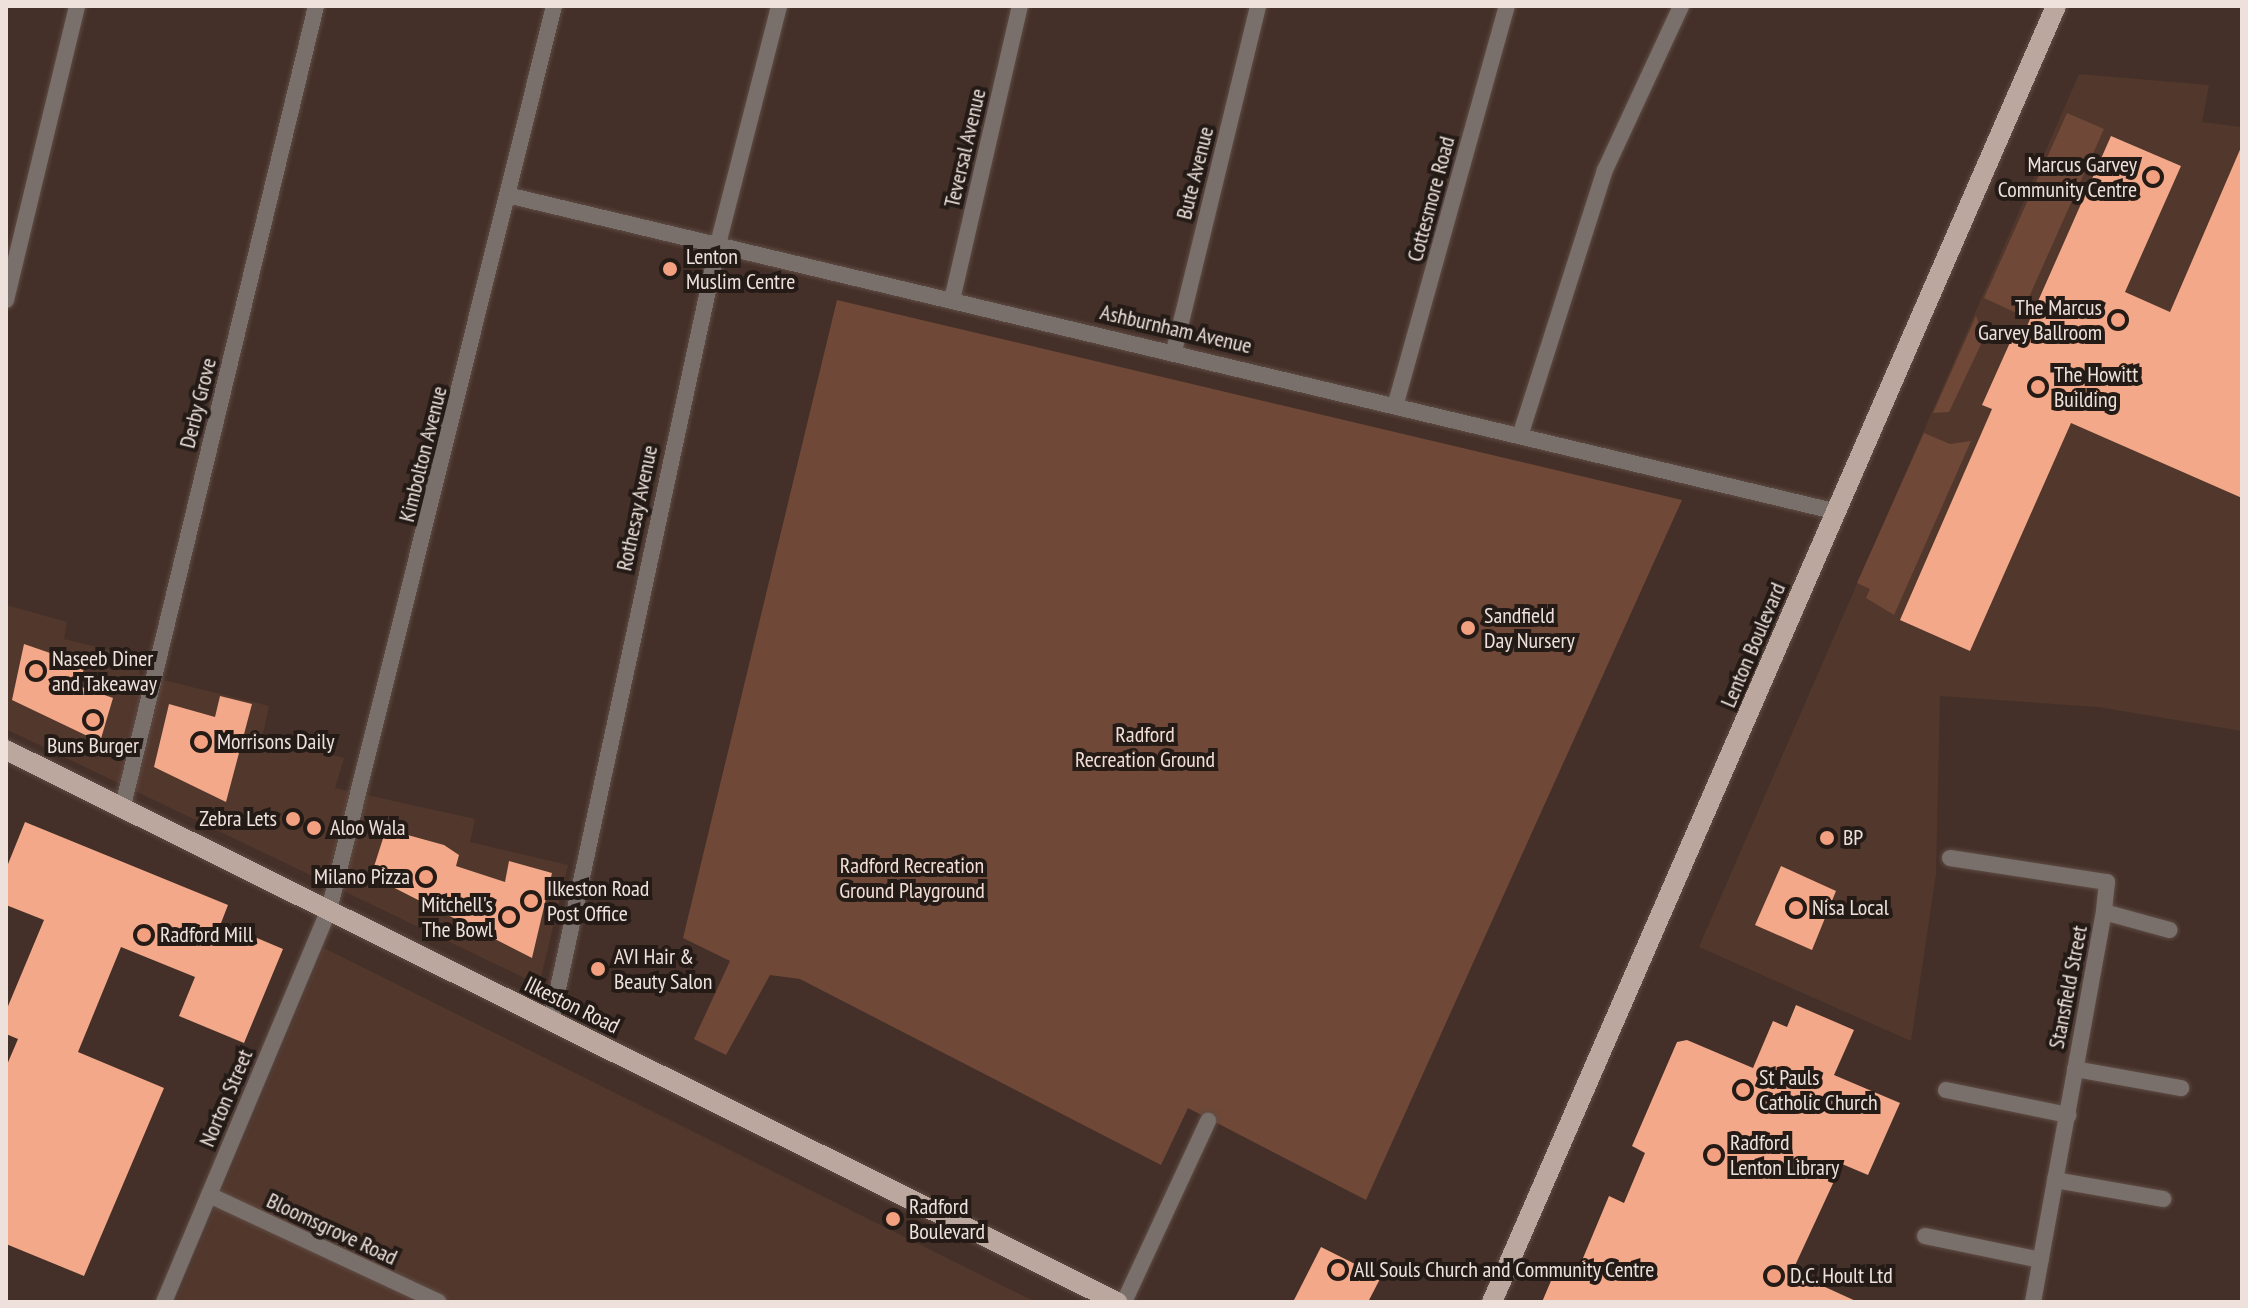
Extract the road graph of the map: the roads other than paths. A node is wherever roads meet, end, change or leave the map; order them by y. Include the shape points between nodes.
1 (77, 6) edge
2 (316, 6) edge
3 (554, 6) edge
4 (779, 6) edge
5 (1020, 6) edge
6 (1258, 6) edge
7 (1507, 6) edge
8 (1681, 6) edge
9 (2056, 6) edge
10 (507, 195) junction
11 (718, 244) junction
12 (6, 300) edge
13 (952, 300) junction
14 (1174, 351) junction
15 (1396, 403) junction
16 (1520, 436) junction
17 (1833, 511) junction
18 (8, 756) edge
19 (122, 810) junction
20 (1950, 858) dead end
21 (329, 910) junction
22 (2104, 912) junction
23 (2170, 930) dead end
24 (551, 1021) junction
25 (2075, 1069) junction
26 (2181, 1088) dead end
27 (1946, 1090) dead end
28 (2068, 1115) junction
29 (1208, 1121) dead end
30 (2055, 1180) junction
31 (209, 1195) junction
32 (2163, 1199) dead end
33 (1925, 1236) dead end
34 (2041, 1260) junction
35 (164, 1302) edge
36 (438, 1302) edge
37 (1117, 1302) edge
38 (1124, 1302) edge
39 (1492, 1302) edge
40 (2033, 1302) edge

1 - 12 street
2 - 19 street, Derby Grove
3 - 10 street, Kimbolton Avenue
4 - 11 street, Rothesay Avenue
5 - 13 street, Teversal Avenue
6 - 14 street, Bute Avenue
7 - 15 street, Cottesmore Road
8 - 16 street via 1605,170
9 - 17 main road, Lenton Boulevard
10 - 11 street, Ashburnham Avenue
10 - 21 street, Kimbolton Avenue
11 - 13 street, Ashburnham Avenue
11 - 24 street, Rothesay Avenue
13 - 14 street, Ashburnham Avenue
14 - 15 street, Ashburnham Avenue
15 - 16 street, Ashburnham Avenue
16 - 17 street, Ashburnham Avenue
17 - 39 main road, Lenton Boulevard
18 - 19 main road, Ilkeston Road
19 - 21 main road, Ilkeston Road
20 - 22 street, Stansfield Street via 2107,882
21 - 24 main road, Ilkeston Road
21 - 31 street, Norton Street
22 - 23 street, Stansfield Street
22 - 25 street, Stansfield Street
24 - 37 main road, Ilkeston Road
25 - 26 street, Stansfield Street
25 - 28 street, Stansfield Street
27 - 28 street
28 - 30 street, Stansfield Street
29 - 38 street
30 - 32 street
30 - 34 street, Stansfield Street
31 - 35 street, Norton Street
31 - 36 street, Bloomsgrove Road
33 - 34 street
34 - 40 street, Stansfield Street

